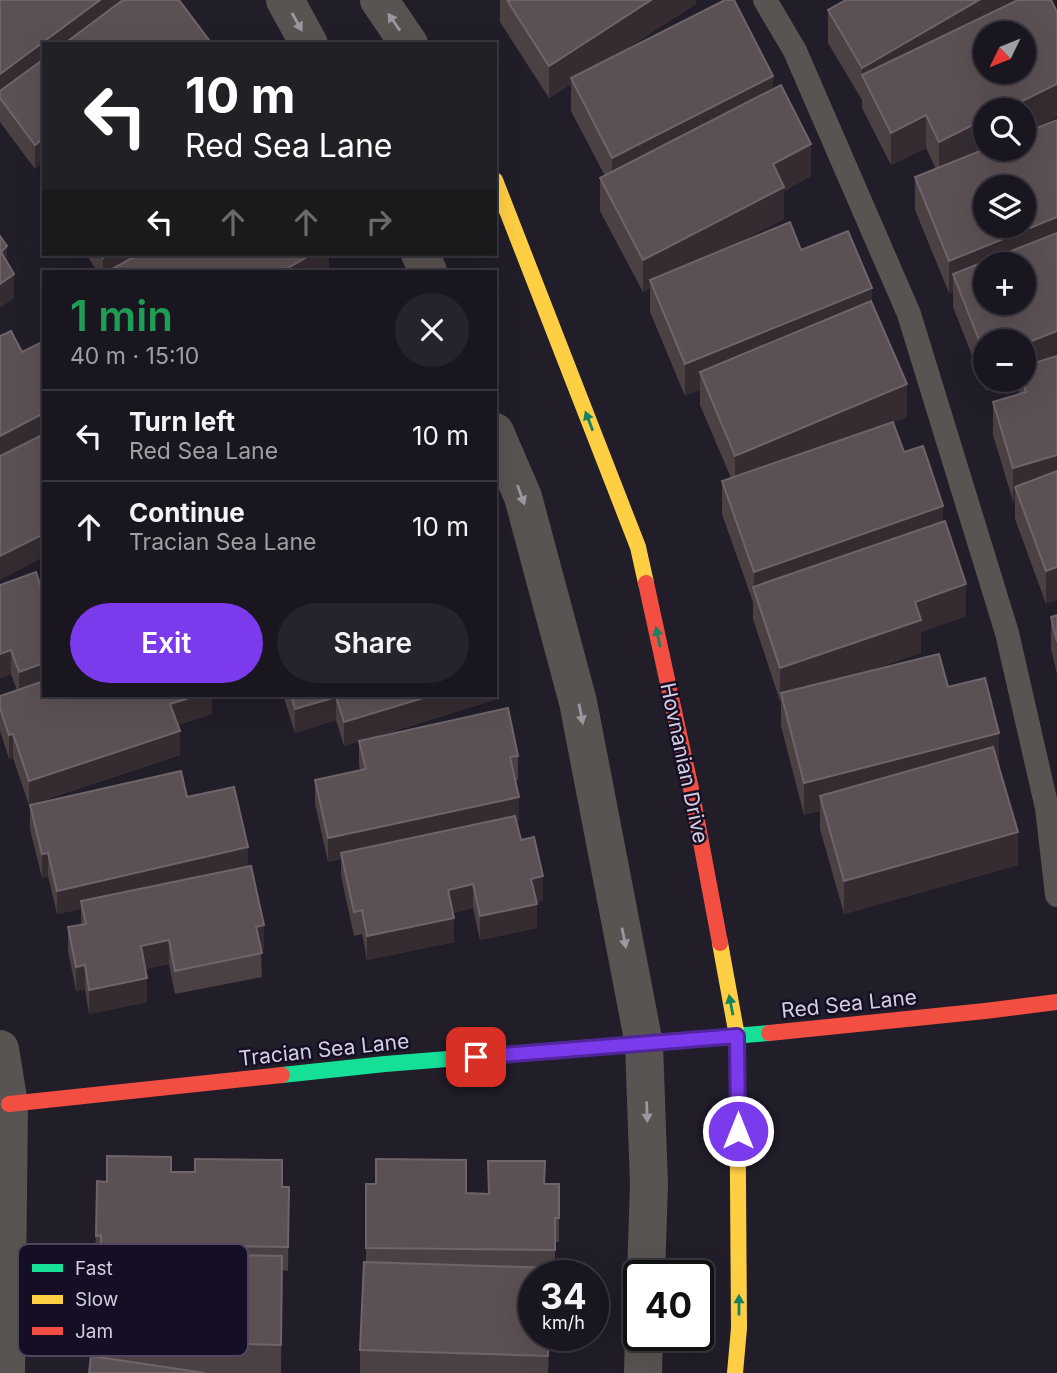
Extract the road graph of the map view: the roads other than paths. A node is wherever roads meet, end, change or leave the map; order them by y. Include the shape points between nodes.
1 (285, 0) edge
2 (379, 0) edge
3 (765, 0) edge
4 (308, 42) edge
5 (408, 42) edge
6 (497, 185) edge
7 (497, 437) edge
8 (1057, 895) edge
9 (1057, 1002) edge
10 (737, 1036) junction
11 (644, 1044) junction
12 (0, 1049) edge
13 (9, 1104) junction
14 (647, 1260) edge
15 (644, 1351) edge
16 (6, 1373) edge
17 (643, 1373) edge
18 (735, 1373) edge

1 -> 4 street
5 -> 2 street
3 - 8 lane via 795,51 909,314 1007,633 1047,808
10 -> 6 street, Hovnanian Drive via 691,789 638,547
7 -> 11 street via 523,497 579,702
9 - 10 street, Red Sea Lane
10 - 11 street, Red Sea Lane
18 -> 10 street, Hovnanian Drive via 739,1328
11 - 13 street, Tracian Sea Lane via 385,1063
11 -> 14 street
12 - 13 street
13 - 16 street
15 - 17 street

